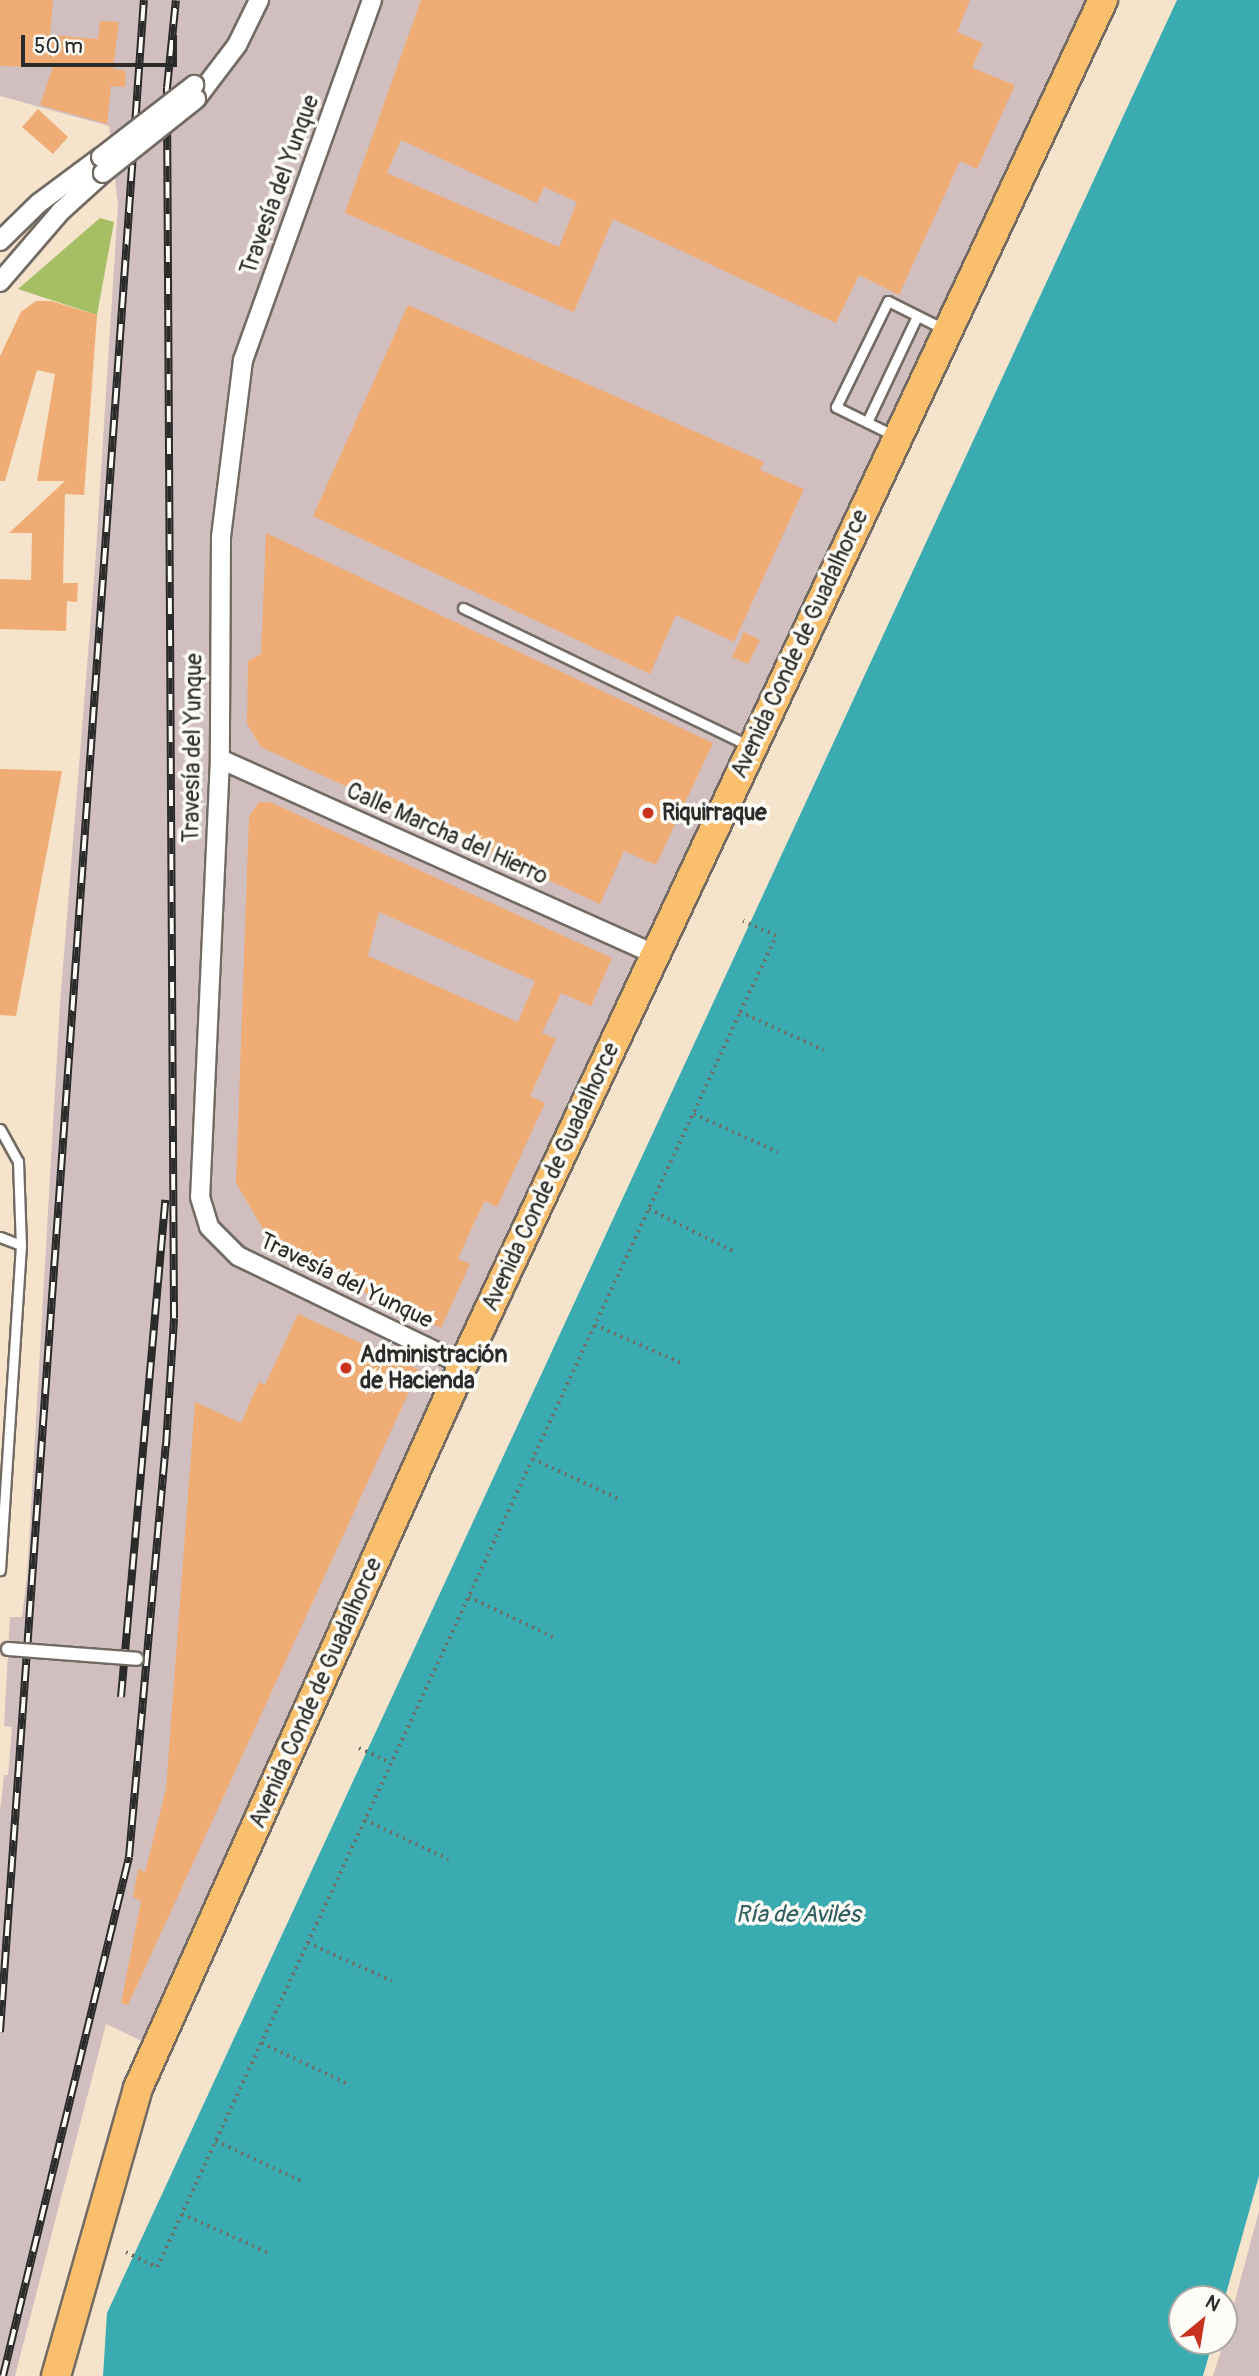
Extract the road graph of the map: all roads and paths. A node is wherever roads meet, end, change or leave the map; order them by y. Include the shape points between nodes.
1 (259, 0) edge
2 (372, 0) edge
3 (1103, 0) edge
4 (102, 165) junction
5 (0, 241) edge
6 (0, 282) edge
7 (917, 316) junction
8 (947, 331) junction
9 (867, 422) junction
10 (897, 437) junction
11 (463, 608) dead end
12 (751, 747) junction
13 (219, 759) junction
14 (743, 921) dead end
15 (654, 954) junction
16 (740, 1012) junction
17 (824, 1050) dead end
18 (693, 1113) junction
19 (0, 1129) edge
20 (778, 1152) dead end
21 (649, 1209) junction
22 (0, 1237) edge
23 (21, 1245) junction
24 (735, 1252) dead end
25 (595, 1325) junction
26 (681, 1363) dead end
27 (463, 1365) junction
28 (533, 1459) junction
29 (617, 1498) dead end
30 (0, 1570) edge
31 (468, 1597) junction
32 (552, 1637) dead end
33 (8, 1649) dead end
34 (137, 1659) dead end
35 (359, 1748) dead end
36 (391, 1763) junction
37 (365, 1820) junction
38 (447, 1858) dead end
39 (308, 1943) junction
40 (392, 1981) dead end
41 (261, 2043) junction
42 (346, 2083) dead end
43 (216, 2141) junction
44 (301, 2181) dead end
45 (182, 2214) junction
46 (126, 2252) dead end
47 (269, 2253) dead end
48 (56, 2376) edge

1 - 4 street, bridge via 237,45 195,92
2 - 13 street, Travesía del Yunque via 243,360 221,537
3 - 8 highway, Avenida Conde de Guadalhorce
4 - 5 street via 39,203
4 - 6 street
7 - 8 lane
7 - 9 lane
7 - 9 lane via 888,301 836,407
8 - 10 highway, Avenida Conde de Guadalhorce
9 - 10 lane
10 - 12 highway, Avenida Conde de Guadalhorce
11 - 12 lane
12 - 15 highway, Avenida Conde de Guadalhorce
13 - 15 street, Calle Marcha del Hierro
13 - 27 street, Travesía del Yunque via 200,1197 209,1227 238,1256
14 - 16 path via 776,936
15 - 27 highway, Avenida Conde de Guadalhorce
16 - 17 path
16 - 18 path
18 - 20 path
18 - 21 path
19 - 23 lane via 18,1161
21 - 24 path
21 - 25 path
22 - 23 lane
23 - 30 lane
25 - 26 path
25 - 28 path
27 - 48 highway, Avenida Conde de Guadalhorce via 138,2088
28 - 29 path
28 - 31 path
31 - 32 path
31 - 36 path
33 - 34 street, bridge
35 - 36 path
36 - 37 path
37 - 38 path
37 - 39 path
39 - 40 path
39 - 41 path
41 - 42 path
41 - 43 path
43 - 44 path
43 - 45 path
45 - 46 path via 157,2267
45 - 47 path

